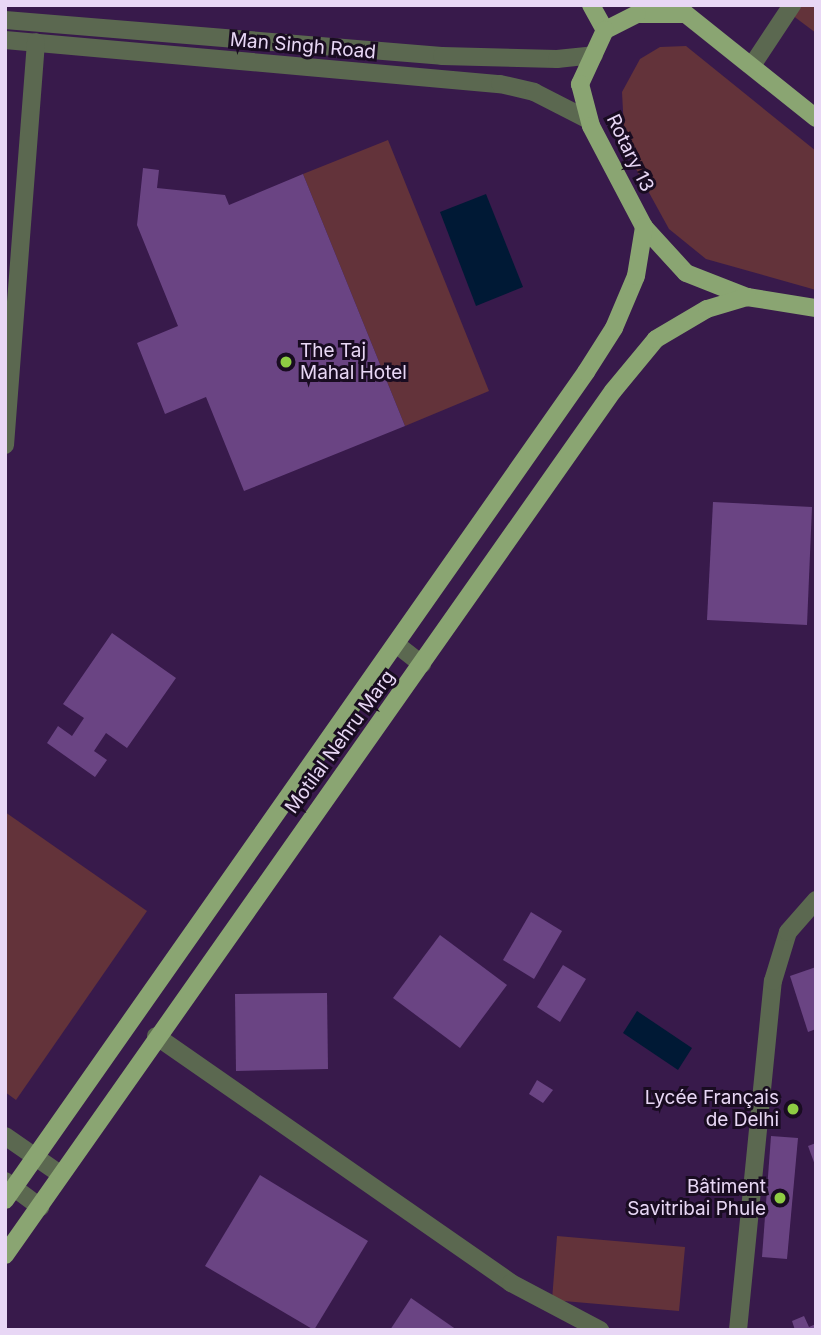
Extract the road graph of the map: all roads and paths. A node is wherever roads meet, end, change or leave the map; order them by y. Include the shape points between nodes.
1 (592, 5) edge
2 (792, 5) edge
3 (680, 10) edge
4 (5, 20) edge
5 (605, 30) junction
6 (5, 40) edge
7 (36, 42) junction
8 (594, 55) junction
9 (753, 64) junction
10 (816, 118) edge
11 (589, 120) junction
12 (644, 227) junction
13 (747, 297) junction
14 (816, 308) edge
15 (5, 445) edge
16 (396, 644) junction
17 (422, 664) junction
18 (816, 900) edge
19 (156, 1036) junction
20 (5, 1136) edge
21 (36, 1158) junction
22 (60, 1174) junction
23 (8, 1189) edge
24 (40, 1207) junction
25 (5, 1255) edge
26 (600, 1330) edge
27 (738, 1330) edge

1 - 5 main road
2 - 9 street
3 - 5 main road via 637,14
3 - 9 main road
4 - 8 street, Man Singh Road via 442,56 557,59
5 - 8 main road, Rotary 13
6 - 7 street, Man Singh Road
7 - 11 street, Man Singh Road via 500,84 534,92
7 - 15 street
8 - 11 main road, Rotary 13 via 580,84
9 - 10 main road
11 - 12 main road, Rotary 13
12 - 13 main road, Rotary 13 via 686,273
12 - 16 main road, Motilal Nehru Marg via 636,276 614,328
13 - 14 main road, Rotary 13
13 - 17 main road, Motilal Nehru Marg via 707,309 656,339 613,391
16 - 17 street
16 - 21 main road, Motilal Nehru Marg
17 - 19 main road, Motilal Nehru Marg
18 - 27 street via 788,932 773,982
19 - 22 main road, Motilal Nehru Marg
19 - 26 street via 512,1283
20 - 21 street
21 - 22 street
21 - 23 main road, Motilal Nehru Marg
22 - 24 main road, Motilal Nehru Marg
23 - 24 street
24 - 25 main road, Motilal Nehru Marg

